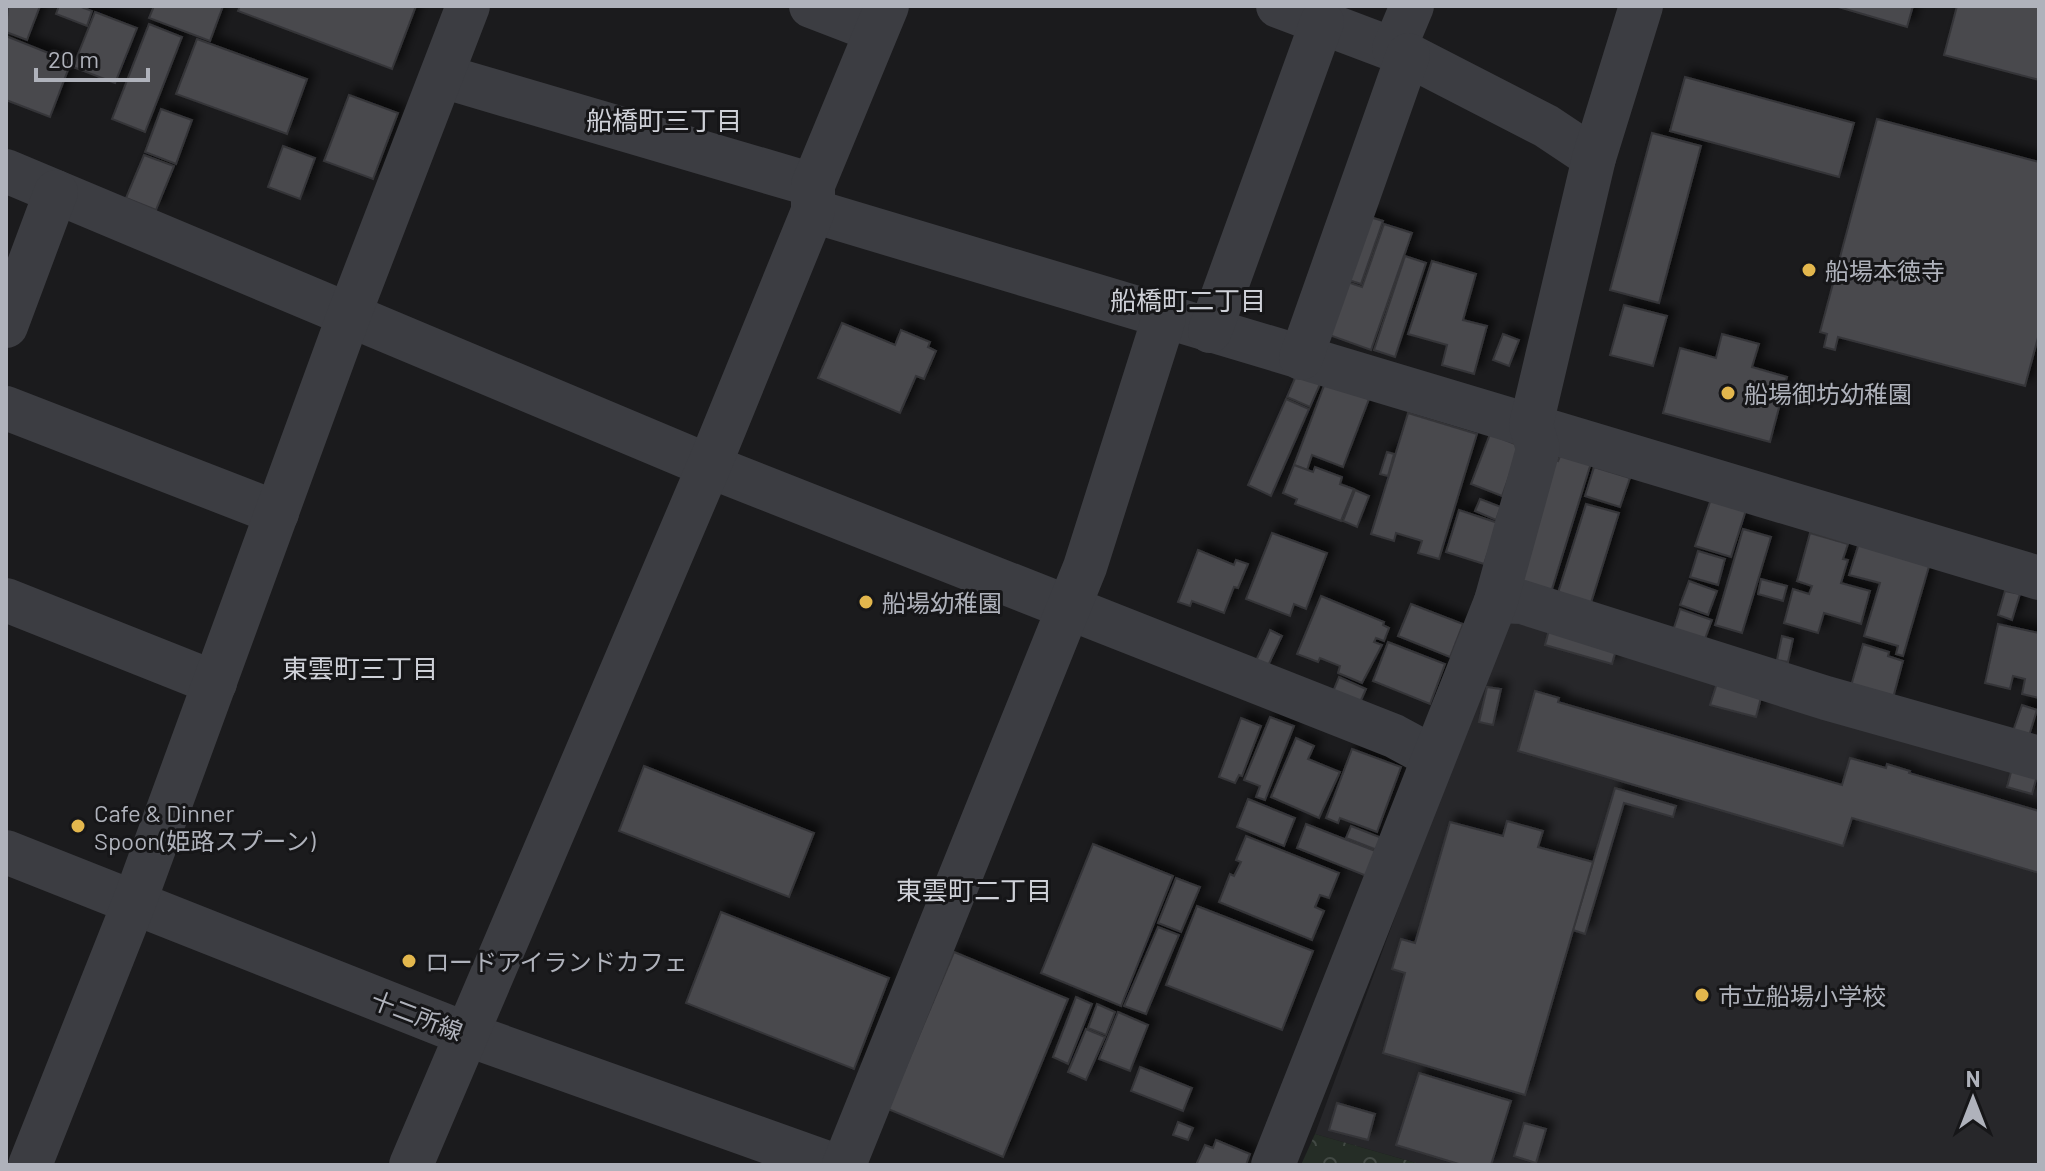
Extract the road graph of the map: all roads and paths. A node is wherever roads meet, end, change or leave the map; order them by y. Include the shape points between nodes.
1 (468, 6) edge
2 (811, 6) edge
3 (1278, 6) edge
4 (1412, 6) edge
5 (1641, 6) edge
6 (882, 19) edge
7 (1322, 22) junction
8 (1401, 52) junction
9 (442, 76) junction
10 (1594, 158) junction
11 (6, 171) edge
12 (56, 192) junction
13 (813, 198) junction
14 (349, 315) junction
15 (1164, 318) junction
16 (6, 326) edge
17 (1210, 331) junction
18 (1301, 358) junction
19 (6, 408) edge
20 (1531, 425) junction
21 (709, 466) junction
22 (277, 513) junction
23 (2039, 578) edge
24 (6, 600) edge
25 (1496, 601) junction
26 (1067, 609) junction
27 (215, 683) junction
28 (1433, 757) junction
29 (2039, 758) edge
30 (6, 852) edge
31 (134, 903) junction
32 (466, 1034) junction
33 (30, 1165) edge
34 (411, 1165) edge
35 (833, 1165) edge
36 (844, 1165) edge
37 (1273, 1165) edge

1 - 9 street
2 - 6 street
3 - 7 street
4 - 8 street
5 - 10 street
6 - 13 street
7 - 8 street
7 - 17 street
8 - 10 street via 1546,126
8 - 18 street
9 - 13 street
9 - 14 street
10 - 20 street
11 - 12 street
12 - 14 street
12 - 16 street
13 - 15 street
13 - 21 street
14 - 21 street
14 - 22 street
15 - 17 street
15 - 26 street
17 - 18 street
18 - 20 street
19 - 22 street
20 - 23 street
20 - 25 street via 1538,449
21 - 26 street
21 - 32 street
22 - 27 street
24 - 27 street
25 - 28 street
25 - 29 street via 1522,602 1826,698
26 - 28 street via 1394,736
26 - 36 street
27 - 31 street
28 - 37 street
30 - 31 street, 十二所線
31 - 32 street, 十二所線
31 - 33 street
32 - 34 street
32 - 35 street, 十二所線

